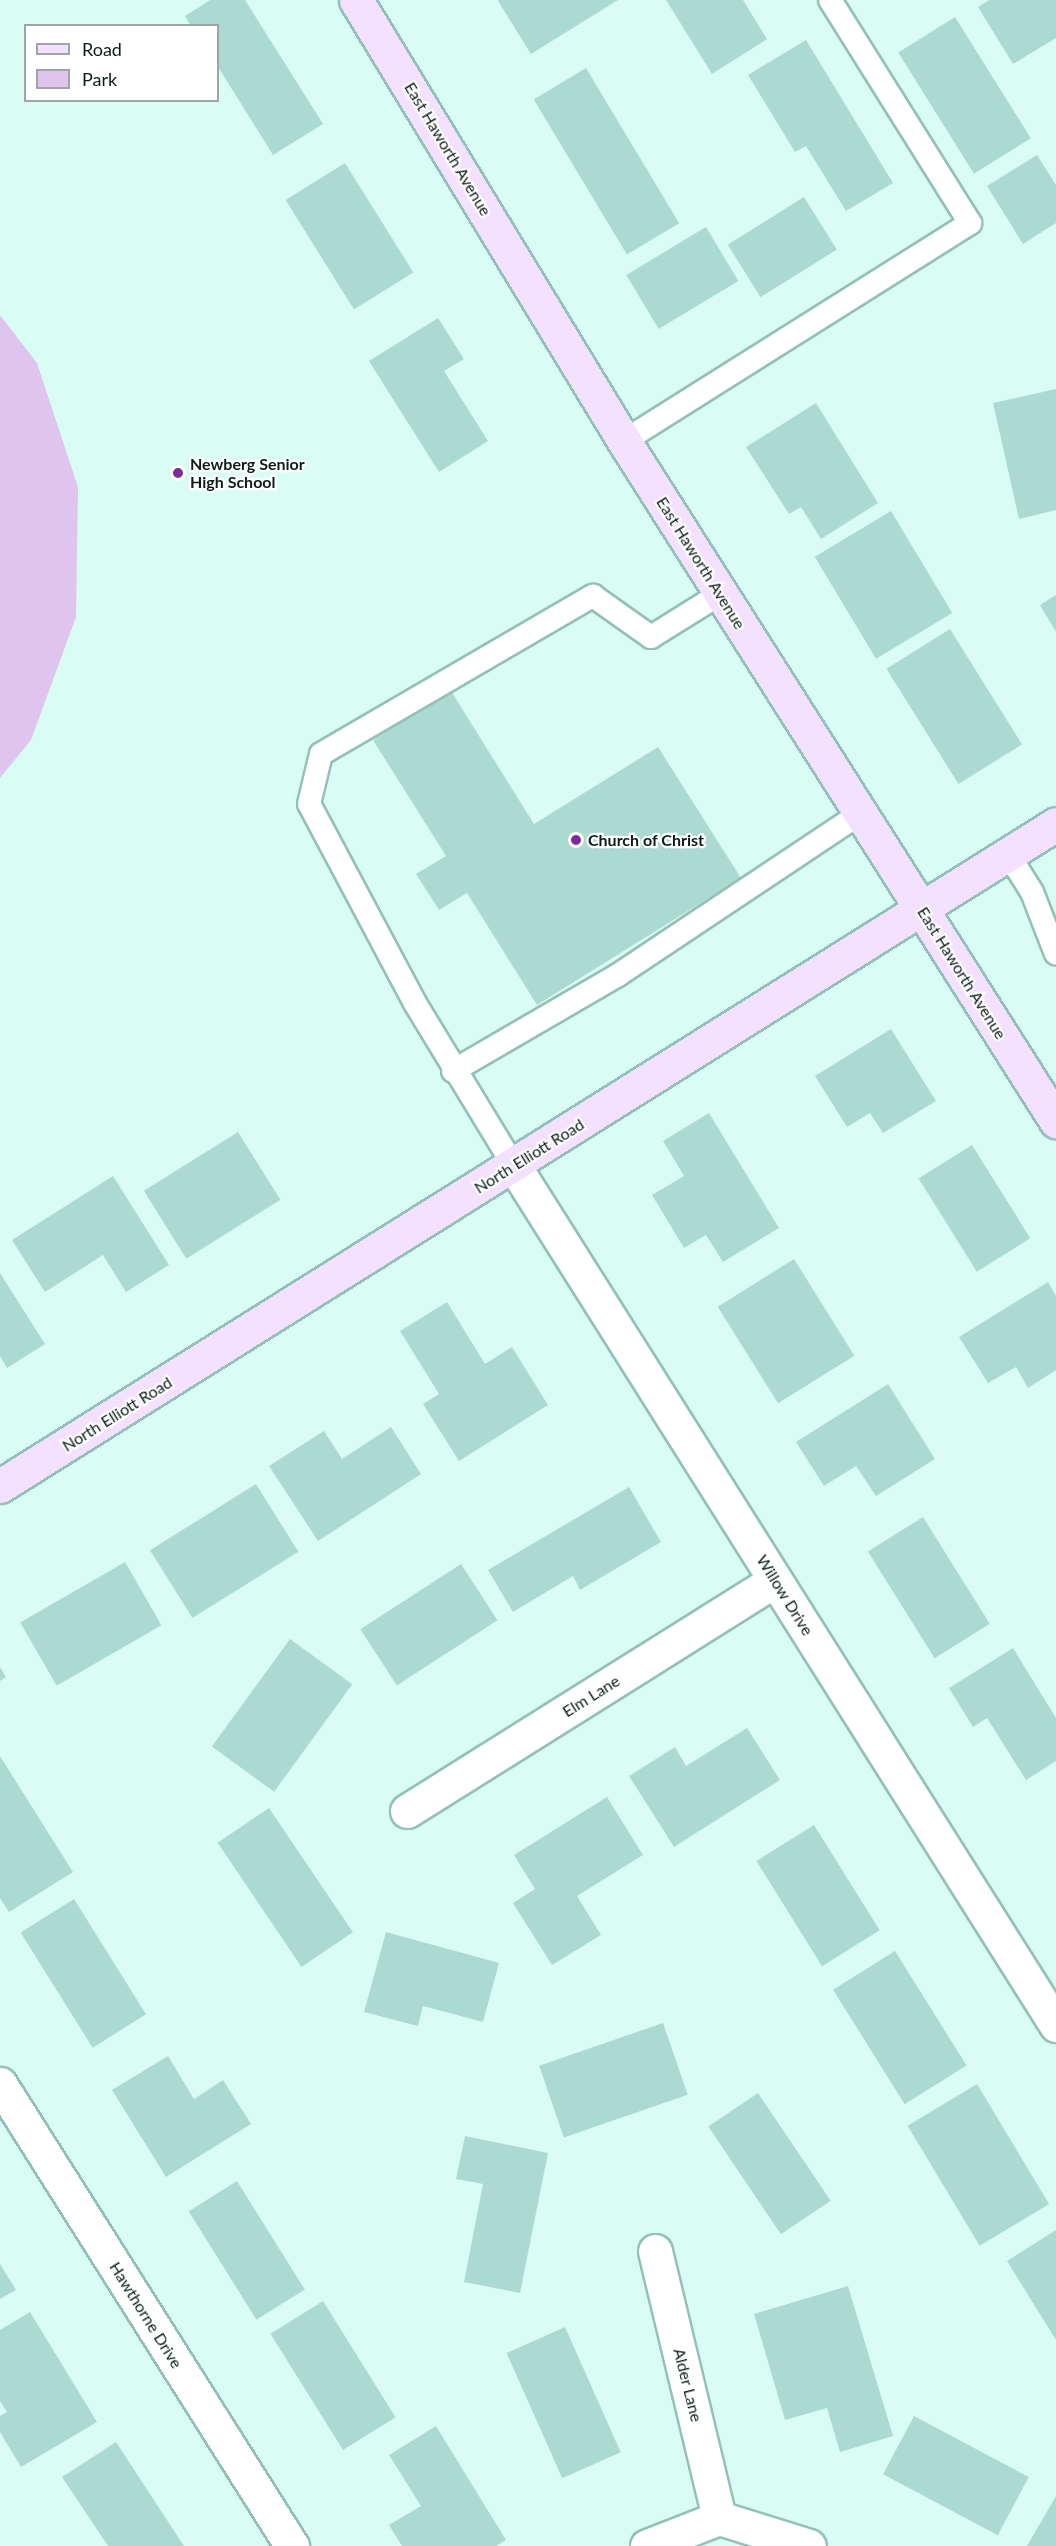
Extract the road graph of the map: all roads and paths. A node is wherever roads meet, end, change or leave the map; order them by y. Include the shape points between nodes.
1 (356, 0) edge
2 (830, 0) edge
3 (624, 441) junction
4 (720, 594) junction
5 (861, 813) junction
6 (1056, 824) edge
7 (1008, 854) junction
8 (921, 909) junction
9 (1056, 954) edge
10 (453, 1071) junction
11 (1056, 1121) edge
12 (514, 1166) junction
13 (0, 1486) edge
14 (775, 1580) junction
15 (407, 1811) dead end
16 (1056, 2025) edge
17 (0, 2084) edge
18 (655, 2251) dead end
19 (719, 2518) junction
20 (292, 2546) edge
21 (647, 2546) edge
22 (809, 2546) edge

1 - 3 street, East Haworth Avenue
2 - 3 lane via 970,223
3 - 4 street, East Haworth Avenue
4 - 5 street, East Haworth Avenue
4 - 10 lane via 651,637 593,596 321,754 309,804
5 - 8 street, East Haworth Avenue
5 - 10 lane via 618,975
6 - 7 street, North Elliott Road
7 - 8 street, North Elliott Road
7 - 9 lane via 1032,892
8 - 11 street, East Haworth Avenue
8 - 12 street, North Elliott Road
10 - 12 lane
12 - 13 street, North Elliott Road
12 - 14 street, Willow Drive
14 - 15 street, Elm Lane
14 - 16 street, Willow Drive
17 - 20 street, Hawthorne Drive
18 - 19 street, Alder Lane
19 - 21 street
19 - 22 street

